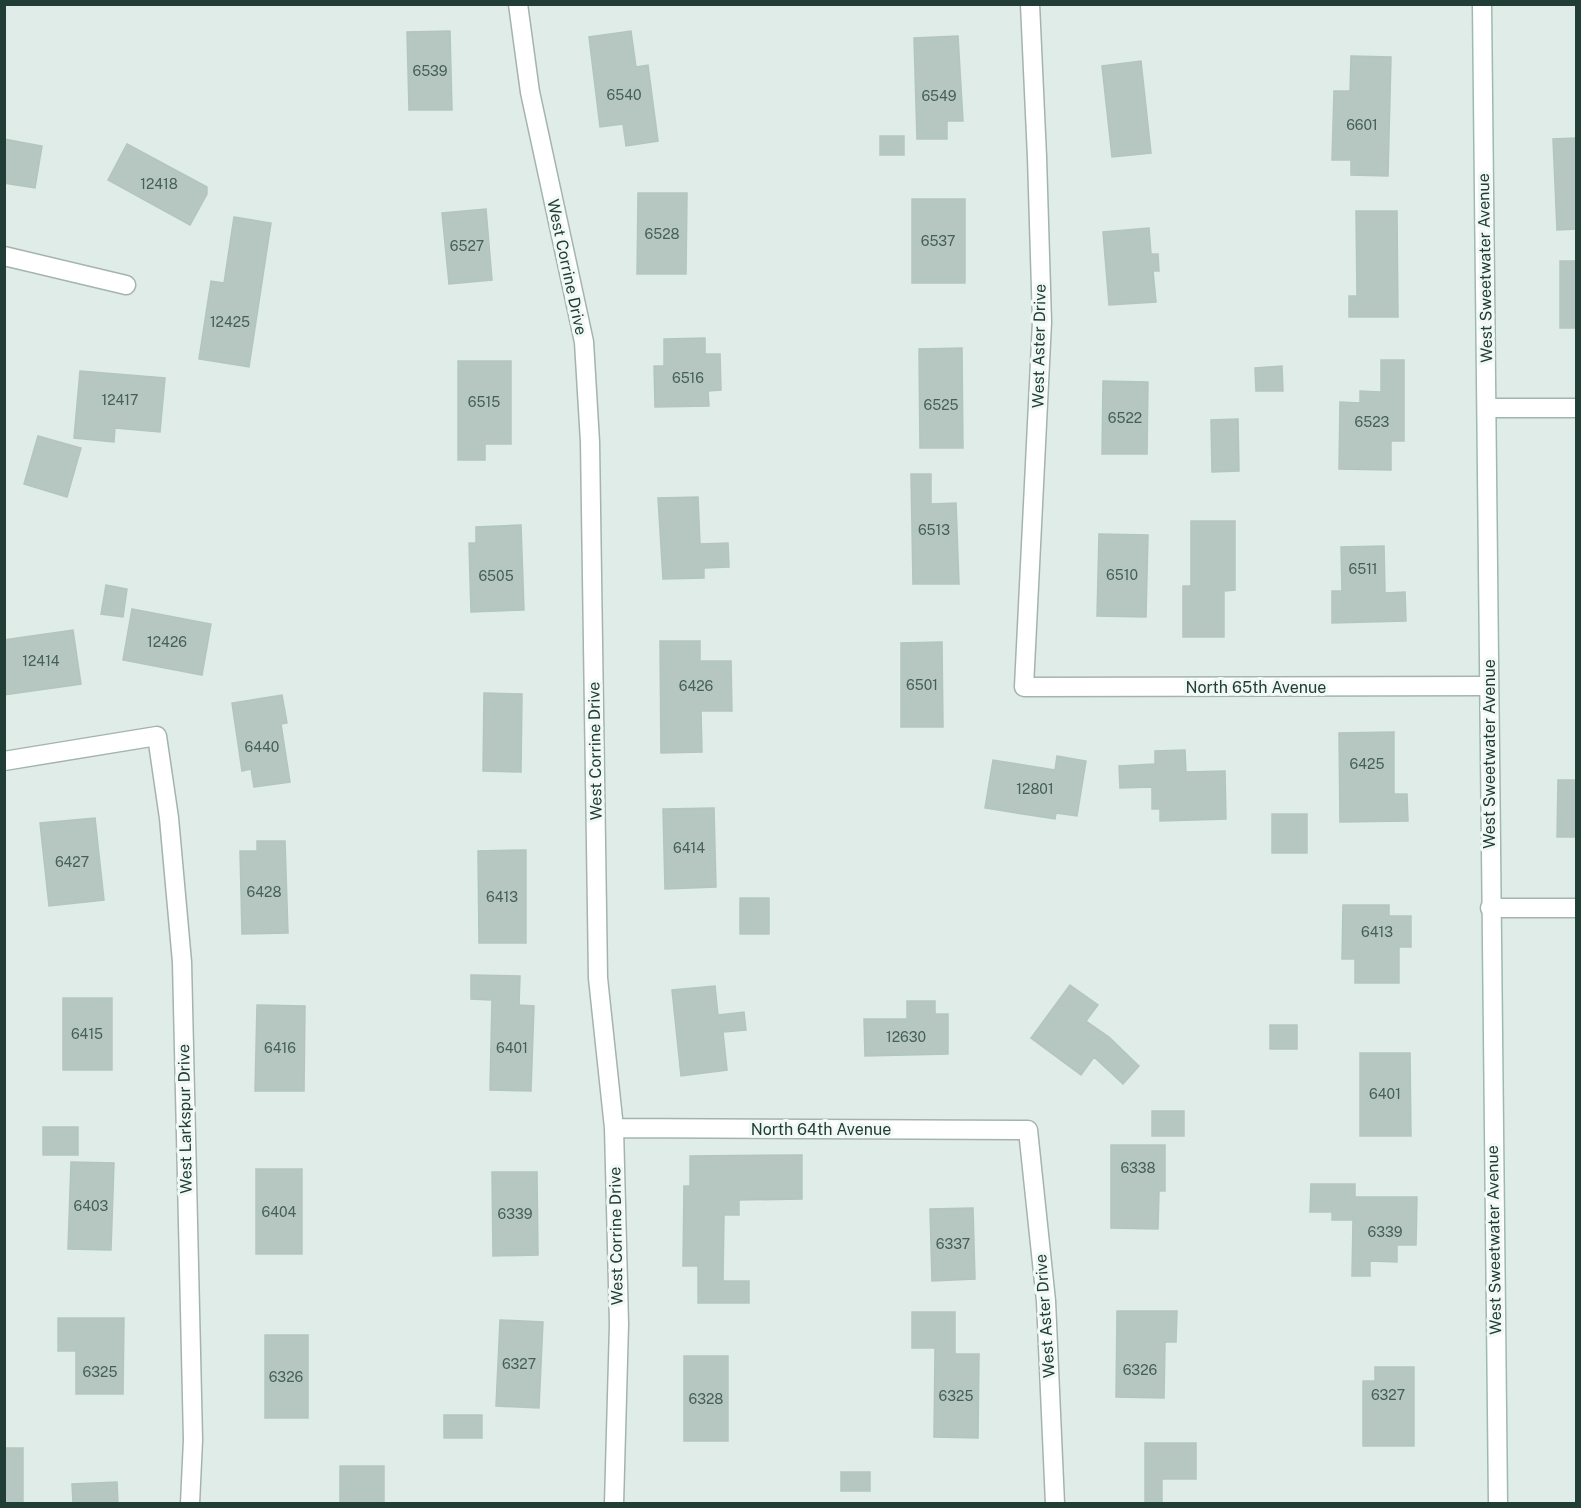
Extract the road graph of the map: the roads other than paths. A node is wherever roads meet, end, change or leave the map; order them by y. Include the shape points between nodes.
1 (518, 4) edge
2 (1030, 4) edge
3 (1482, 4) edge
4 (4, 256) edge
5 (126, 285) dead end
6 (1486, 408) junction
7 (1576, 408) edge
8 (1488, 686) junction
9 (1024, 687) joint
10 (4, 761) edge
11 (1490, 908) junction
12 (1576, 908) edge
13 (614, 1128) junction
14 (1028, 1130) joint
15 (190, 1503) edge
16 (614, 1503) edge
17 (1055, 1503) edge
18 (1497, 1503) edge

1 - 13 street, West Corrine Drive via 530,92 584,342 590,442 598,978
2 - 9 street, West Aster Drive via 1042,322
3 - 6 street, West Sweetwater Avenue
4 - 5 street
6 - 7 street
6 - 8 street, West Sweetwater Avenue
8 - 9 street, North 65th Avenue
8 - 11 street, West Sweetwater Avenue
10 - 15 street, West Larkspur Drive via 157,736 182,962 193,1428
11 - 12 street
11 - 18 street, West Sweetwater Avenue
13 - 14 street, North 64th Avenue
13 - 16 street, West Corrine Drive via 619,1324
14 - 17 street, West Aster Drive via 1046,1301

